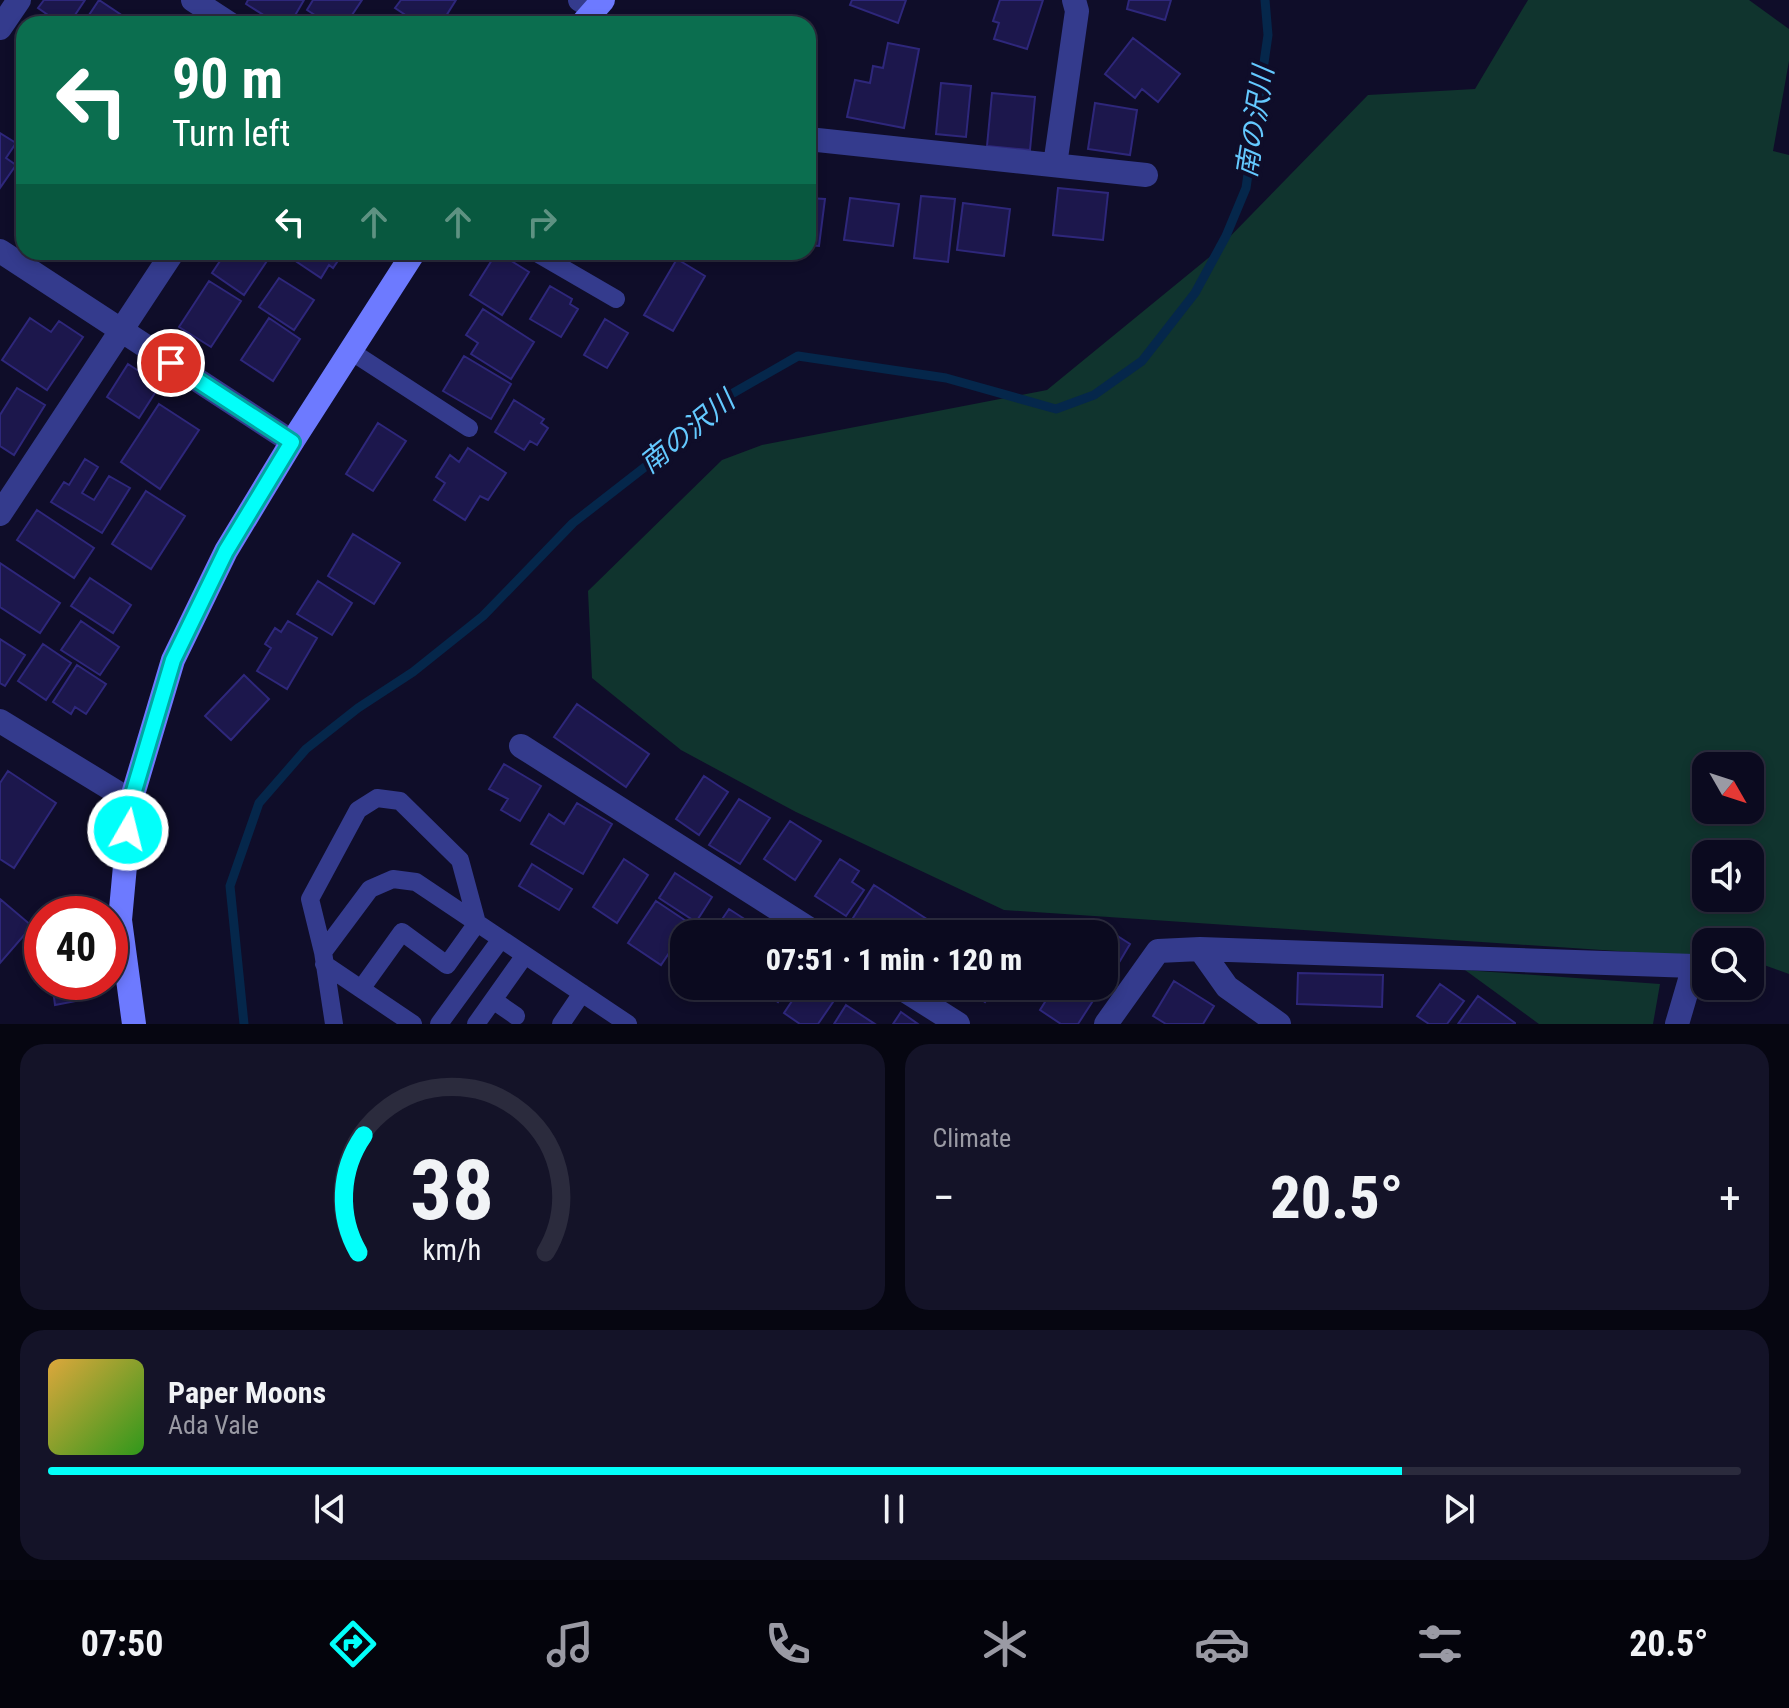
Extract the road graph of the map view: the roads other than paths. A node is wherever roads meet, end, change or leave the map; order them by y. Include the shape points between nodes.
1 (19, 0) edge
2 (193, 0) edge
3 (1074, 0) edge
4 (218, 16) edge
5 (0, 28) edge
6 (816, 140) edge
7 (1055, 165) junction
8 (1146, 175) dead end
9 (0, 251) edge
10 (168, 260) edge
11 (409, 260) edge
12 (549, 260) edge
13 (616, 299) dead end
14 (122, 331) junction
15 (352, 352) junction
16 (469, 428) dead end
17 (292, 442) junction
18 (8, 486) edge
19 (0, 514) edge
20 (0, 721) edge
21 (521, 746) dead end
22 (131, 801) junction
23 (795, 920) edge
24 (477, 923) junction
25 (501, 939) junction
26 (1200, 949) junction
27 (525, 955) junction
28 (324, 958) junction
29 (361, 989) junction
30 (582, 993) junction
31 (493, 1000) junction
32 (920, 1000) edge
33 (516, 1016) dead end
34 (134, 1024) edge
35 (334, 1024) edge
36 (413, 1024) edge
37 (439, 1024) edge
38 (476, 1024) edge
39 (561, 1024) edge
40 (628, 1024) edge
41 (958, 1024) edge
42 (1106, 1024) edge
43 (1279, 1024) edge
44 (1677, 1024) edge

1 - 5 street
2 - 4 street
3 - 7 street via 1077,11
6 - 7 street
7 - 8 street
9 - 14 street
10 - 14 street
11 - 15 street
12 - 13 lane
14 - 17 street
14 - 18 street
15 - 16 lane
15 - 17 street
17 - 22 street via 226,551 173,660
18 - 19 street
20 - 22 street
21 - 23 street
22 - 34 street via 120,920
24 - 25 lane
24 - 28 lane via 416,882 393,879 370,889
24 - 28 lane via 460,860 400,801 377,798 358,810 310,899
24 - 29 lane via 447,965 402,932
25 - 27 lane
25 - 37 lane
26 - 42 street via 1158,951
26 - 43 street via 1227,987
26 - 44 street via 1694,966
27 - 30 lane
27 - 31 lane
28 - 29 lane
28 - 35 lane
29 - 36 lane
30 - 39 lane
30 - 40 lane
31 - 33 lane
31 - 38 lane
32 - 41 street

